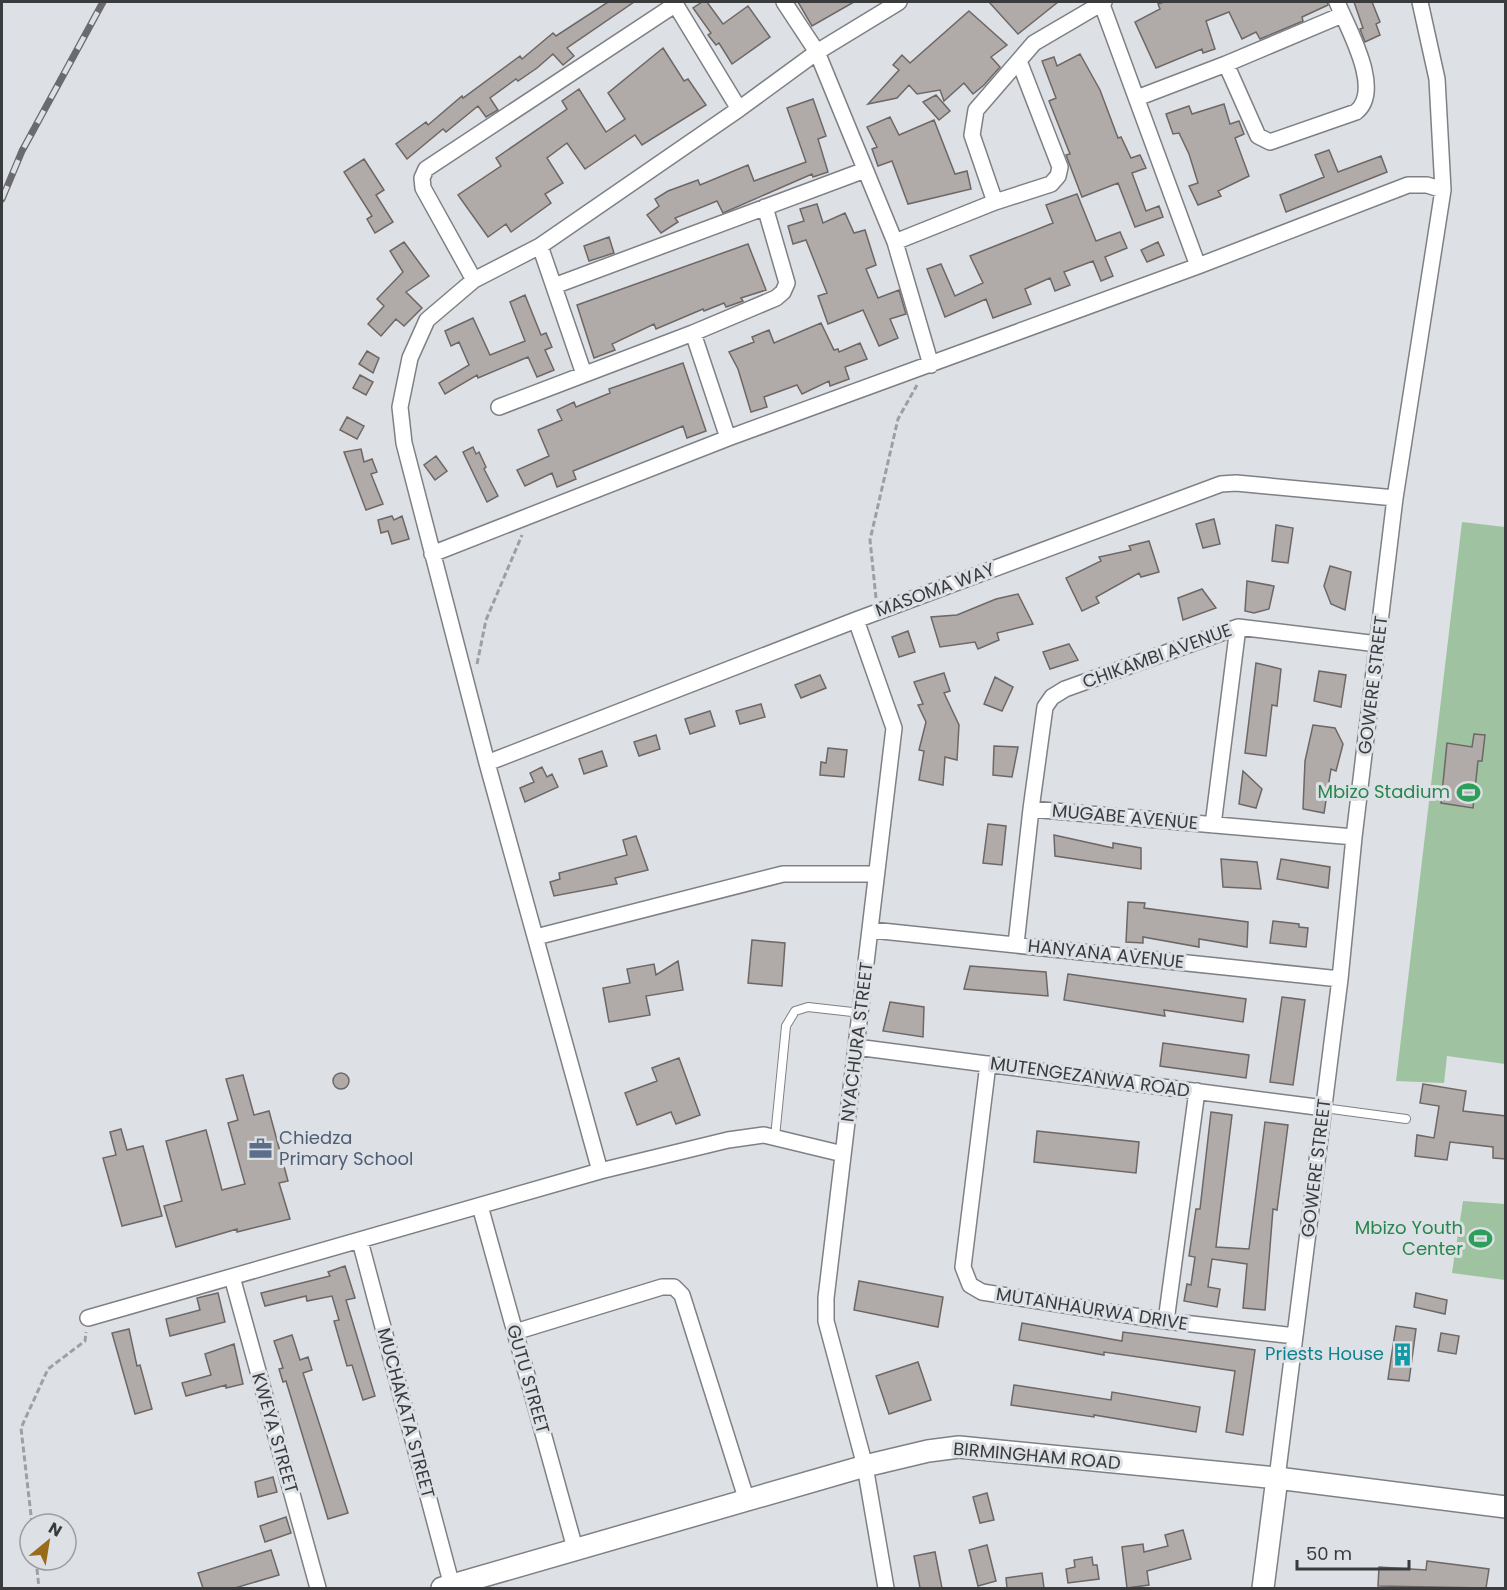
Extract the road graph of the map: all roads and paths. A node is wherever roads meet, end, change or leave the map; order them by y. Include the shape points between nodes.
1 (784, 2) edge
2 (1102, 2) edge
3 (1420, 2) edge
4 (675, 3) edge
5 (893, 3) edge
6 (1340, 8) edge
7 (818, 52) junction
8 (1019, 61) junction
9 (1226, 64) junction
10 (1137, 98) junction
11 (739, 109) junction
12 (865, 170) junction
13 (1443, 190) junction
14 (994, 202) junction
15 (765, 207) junction
16 (895, 242) junction
17 (540, 246) junction
18 (1197, 266) junction
19 (474, 280) junction
20 (554, 286) junction
21 (693, 333) junction
22 (931, 365) junction
23 (584, 374) junction
24 (499, 406) dead end
25 (729, 438) junction
26 (1395, 498) junction
27 (528, 517) junction
28 (432, 555) junction
29 (878, 611) junction
30 (856, 620) junction
31 (1238, 627) junction
32 (1378, 644) junction
33 (468, 693) junction
34 (487, 763) junction
35 (1031, 809) junction
36 (1213, 825) junction
37 (1354, 837) junction
38 (876, 874) junction
39 (872, 930) junction
40 (536, 938) junction
41 (1016, 944) junction
42 (1340, 979) junction
43 (861, 1013) junction
44 (856, 1047) junction
45 (988, 1064) junction
46 (1197, 1091) junction
47 (1324, 1108) junction
48 (1406, 1119) dead end
49 (775, 1137) junction
50 (843, 1154) junction
51 (600, 1172) junction
52 (480, 1206) junction
53 (360, 1241) junction
54 (231, 1278) junction
55 (88, 1318) joint
56 (1166, 1321) junction
57 (515, 1332) junction
58 (1295, 1336) junction
59 (865, 1466) junction
60 (1277, 1478) junction
61 (747, 1501) junction
62 (1506, 1507) edge
63 (31, 1512) edge
64 (576, 1552) junction
65 (37, 1572) edge
66 (447, 1587) edge
67 (39, 1588) edge
68 (318, 1588) edge
69 (886, 1588) edge
70 (1263, 1588) edge

1 - 7 street
2 - 8 street via 1046,34
2 - 10 street
3 - 13 street, GOWERE STREET via 1437,79
4 - 11 street
4 - 19 street via 426,169 423,188
5 - 7 street
6 - 9 street
6 - 9 street via 1366,83 1361,108 1347,116 1263,141
7 - 11 street
7 - 12 street
8 - 14 street via 976,111 972,124
8 - 14 street via 1060,167 1051,184
9 - 10 street
10 - 18 street
11 - 17 street
12 - 15 street
12 - 16 street
13 - 18 street via 1426,184 1408,185
13 - 26 street, GOWERE STREET
14 - 16 street
15 - 20 street
15 - 21 street via 787,283 783,292
16 - 22 street
17 - 19 street
17 - 20 street
18 - 22 street
19 - 28 street via 427,320 410,358 400,407 404,443
20 - 23 street
21 - 23 street
21 - 25 street
22 - 25 street
22 - 29 path via 898,419 870,540
23 - 24 street
25 - 27 street
26 - 29 street, MASOMA WAY via 1221,484
26 - 32 street, GOWERE STREET
27 - 28 street
27 - 33 path via 486,620
28 - 33 street
29 - 30 street, MASOMA WAY
30 - 34 street, MASOMA WAY
30 - 38 street, NYACHURA STREET via 894,729
31 - 32 street, CHIKAMBI AVENUE
31 - 35 street, CHIKAMBI AVENUE via 1052,697 1045,707
31 - 36 street
32 - 37 street, GOWERE STREET
33 - 34 street
34 - 40 street
35 - 36 street, MUGABE AVENUE
35 - 41 street, MUGABE AVENUE
36 - 37 street, MUGABE AVENUE
37 - 42 street, GOWERE STREET
38 - 39 street, NYACHURA STREET
38 - 40 street via 783,874
39 - 41 street, HANYANA AVENUE
39 - 43 street, NYACHURA STREET
40 - 51 street
41 - 42 street, HANYANA AVENUE
42 - 47 street, GOWERE STREET
43 - 44 street, NYACHURA STREET
43 - 49 lane via 808,1006 795,1011 786,1026
44 - 45 street, MUTENGEZANWA ROAD
44 - 50 street, NYACHURA STREET
45 - 46 street, MUTENGEZANWA ROAD
45 - 56 street, MUTANHAURWA DRIVE via 963,1268 970,1285 982,1292
46 - 47 street, MUTENGEZANWA ROAD
46 - 56 street
47 - 48 lane
47 - 58 street, GOWERE STREET
49 - 50 street
49 - 51 street via 728,1140
50 - 59 street, NYACHURA STREET via 826,1321
51 - 52 street
52 - 53 street
52 - 57 street, GUTU STREET
53 - 54 street
53 - 66 street, MUCHAKATA STREET
54 - 55 street
54 - 68 street, KWEYA STREET
55 - 63 path via 85,1341 48,1369 21,1428
56 - 58 street, MUTANHAURWA DRIVE
57 - 61 street via 662,1287 674,1287 682,1295
57 - 64 street, GUTU STREET
58 - 60 street, GOWERE STREET
59 - 60 street, BIRMINGHAM ROAD via 959,1448
59 - 61 street, BIRMINGHAM ROAD
59 - 69 street, NYACHURA STREET
60 - 62 street, BIRMINGHAM ROAD
60 - 70 street
61 - 64 street, BIRMINGHAM ROAD
64 - 66 street, BIRMINGHAM ROAD
65 - 67 path

